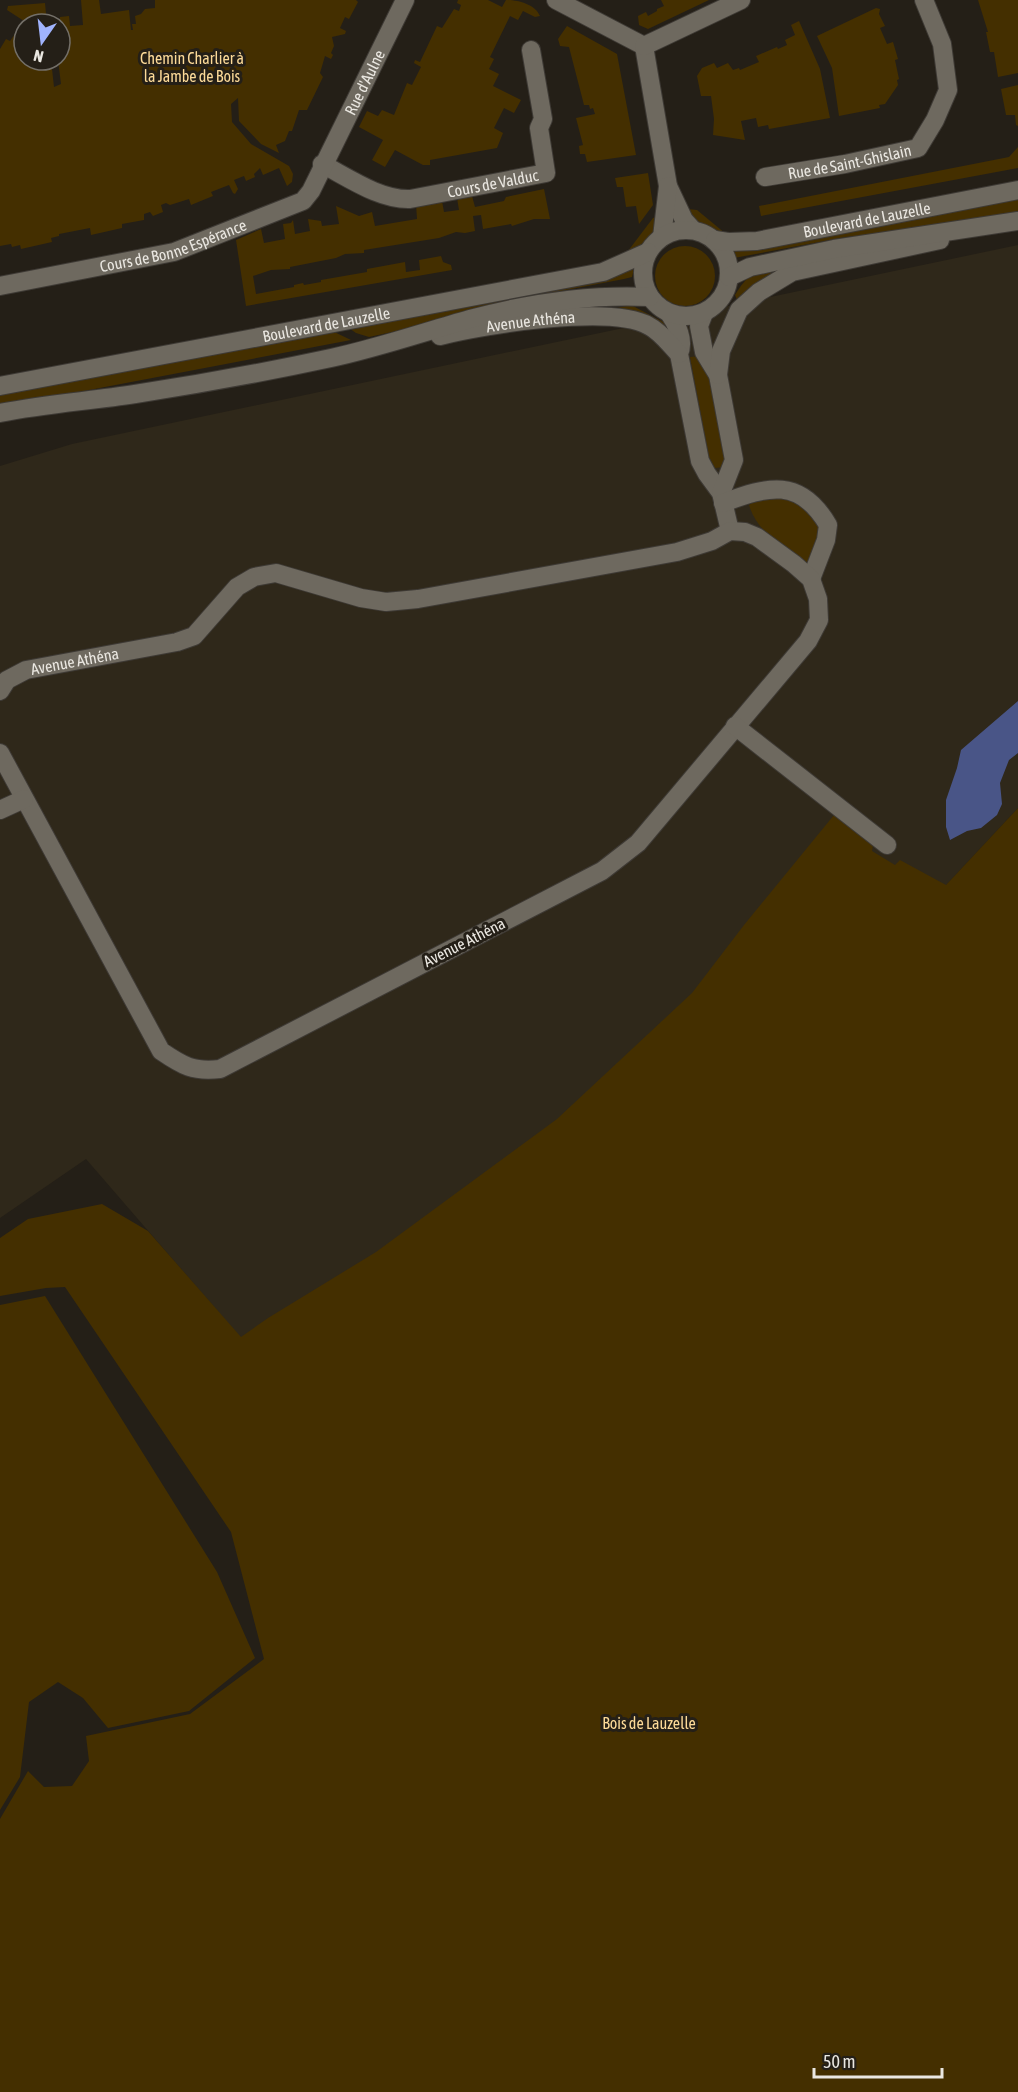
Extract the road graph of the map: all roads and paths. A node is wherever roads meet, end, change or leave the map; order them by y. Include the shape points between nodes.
1 (405, 0) edge
2 (556, 0) edge
3 (741, 0) edge
4 (924, 0) edge
5 (644, 46) junction
6 (531, 50) dead end
7 (322, 164) junction
8 (765, 177) dead end
9 (667, 178) junction
10 (1018, 190) edge
11 (1018, 221) edge
12 (693, 230) junction
13 (969, 230) junction
14 (662, 237) junction
15 (715, 240) junction
16 (648, 252) junction
17 (729, 278) junction
18 (0, 286) edge
19 (650, 297) junction
20 (669, 313) junction
21 (704, 313) junction
22 (370, 349) junction
23 (679, 354) junction
24 (718, 375) junction
25 (0, 386) edge
26 (0, 413) edge
27 (722, 498) junction
28 (730, 531) junction
29 (811, 579) junction
30 (0, 691) edge
31 (735, 726) junction
32 (0, 753) edge
33 (24, 799) junction
34 (0, 810) edge
35 (887, 845) dead end

1 - 7 street, Rue d'Aulne
2 - 5 street
3 - 5 street
4 - 8 street, Rue de Saint-Ghislain via 942,44 948,90 918,148
5 - 9 street
6 - 7 street, Cours de Valduc via 543,118 539,128 546,173 399,199
7 - 18 street, Cours de Bonne Espérance via 303,201 174,252
9 - 12 street via 684,220
9 - 14 street
10 - 15 street, Boulevard de Lauzelle via 757,241
11 - 13 street, Boulevard de Lauzelle
12 - 14 street
12 - 15 street
13 - 17 street, Boulevard de Lauzelle via 834,249 750,267
13 - 24 street via 949,238 792,272 739,310 721,351
14 - 16 street
15 - 17 street via 726,255
16 - 19 street via 642,274
16 - 25 street, Boulevard de Lauzelle via 603,272
17 - 21 street via 721,300
19 - 20 street
19 - 22 street, Boulevard de Lauzelle via 597,297 534,305 470,319
20 - 21 street
20 - 23 street via 679,329
21 - 24 street via 699,326 704,352
22 - 23 street, Avenue Athéna via 397,349 462,330 501,324 610,316 650,326
22 - 26 street, Boulevard de Lauzelle via 163,390
23 - 27 street via 700,461
24 - 27 street via 734,460
27 - 28 street
27 - 29 street via 778,489 799,494 813,504 828,525
28 - 29 street via 757,537
28 - 30 street, Avenue Athéna via 677,552 418,599 386,602 276,573 254,577 237,587 194,636 26,670 7,680
29 - 31 street, Avenue Athéna via 818,599 819,620 808,641
31 - 33 street, Avenue Athéna via 638,843 602,871 220,1069 202,1071 183,1066 161,1051
31 - 35 street
32 - 33 street, Avenue Athéna
33 - 34 street

